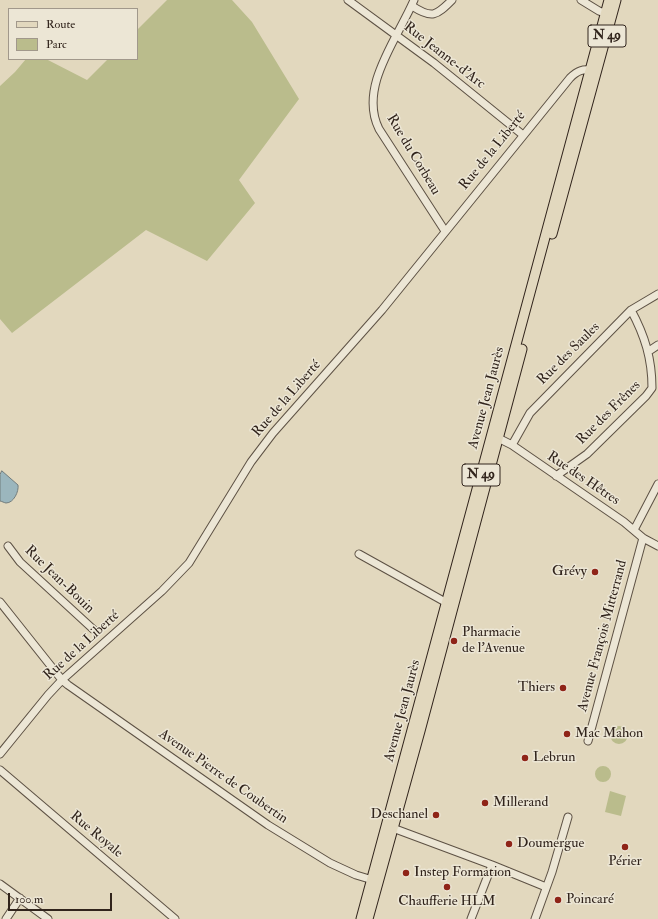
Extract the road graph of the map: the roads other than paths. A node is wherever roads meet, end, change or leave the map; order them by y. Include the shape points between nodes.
1 (348, 0) edge
2 (452, 0) edge
3 (582, 0) edge
4 (610, 0) edge
5 (616, 0) edge
6 (413, 3) edge
7 (609, 14) junction
8 (397, 35) junction
9 (593, 71) junction
10 (523, 135) junction
11 (444, 231) junction
12 (658, 294) edge
13 (631, 310) junction
14 (658, 345) edge
15 (649, 351) junction
16 (495, 436) junction
17 (512, 445) junction
18 (556, 476) junction
19 (658, 484) edge
20 (634, 530) junction
21 (643, 538) junction
22 (8, 546) dead end
23 (658, 546) edge
24 (359, 554) dead end
25 (0, 602) edge
26 (447, 603) junction
27 (94, 630) dead end
28 (435, 663) junction
29 (62, 680) junction
30 (588, 742) dead end
31 (0, 754) edge
32 (0, 770) edge
33 (568, 817) dead end
34 (389, 826) junction
35 (492, 865) junction
36 (374, 881) junction
37 (0, 884) edge
38 (546, 887) junction
39 (20, 898) junction
40 (6, 919) edge
41 (48, 919) edge
42 (175, 919) edge
43 (361, 919) edge
44 (368, 919) edge
45 (471, 919) edge
46 (534, 919) edge

1 - 8 street, Rue Jeanne-d'Arc
2 - 6 street via 439,13 434,14 427,13
3 - 7 street
4 - 7 main road, Avenue Jean Jaurès / N 49
5 - 7 main road, Avenue Jean Jaurès / N 49
6 - 8 street, Rue du Corbeau
7 - 9 main road, Avenue Jean Jaurès / N 49
8 - 10 street, Rue Jeanne-d'Arc
8 - 11 street, Rue du Corbeau via 377,78 374,112 379,129
9 - 10 street, Rue de la Liberté via 584,69 576,72
9 - 16 main road, Avenue Jean Jaurès / N 49
10 - 11 street, Rue de la Liberté
11 - 29 street, Rue de la Liberté via 382,310 256,455 189,563 162,591
12 - 13 street, Rue des Saules
13 - 15 street, Rue des Frênes
13 - 17 street, Rue des Saules via 530,413
14 - 15 street
15 - 18 street, Rue des Frênes via 652,388 587,454
16 - 17 street, Rue des Hêtres
16 - 26 main road, Avenue Jean Jaurès / N 49
16 - 28 main road, Avenue Jean Jaurès / N 49
17 - 18 street, Rue des Hêtres
18 - 20 street, Rue des Hêtres
19 - 20 street
20 - 21 street, Rue des Hêtres
21 - 23 street, Rue des Hêtres
21 - 30 street, Avenue François Mitterrand
22 - 27 street, Rue Jean-Bouin via 20,562
24 - 26 street
25 - 29 street, Avenue Pierre de Coubertin
26 - 28 main road, Avenue Jean Jaurès / N 49
28 - 34 main road, Avenue Jean Jaurès / N 49
29 - 31 street, Rue de la Liberté
29 - 36 street, Avenue Pierre de Coubertin via 268,825 330,863
32 - 42 street, Rue Royale
33 - 38 street
34 - 35 street
34 - 36 main road, Avenue Jean Jaurès / N 49
35 - 38 street
35 - 45 street
36 - 43 main road, Avenue Jean Jaurès / N 49
36 - 44 main road, Avenue Jean Jaurès / N 49
37 - 39 street
38 - 46 street
39 - 40 street
39 - 41 street

